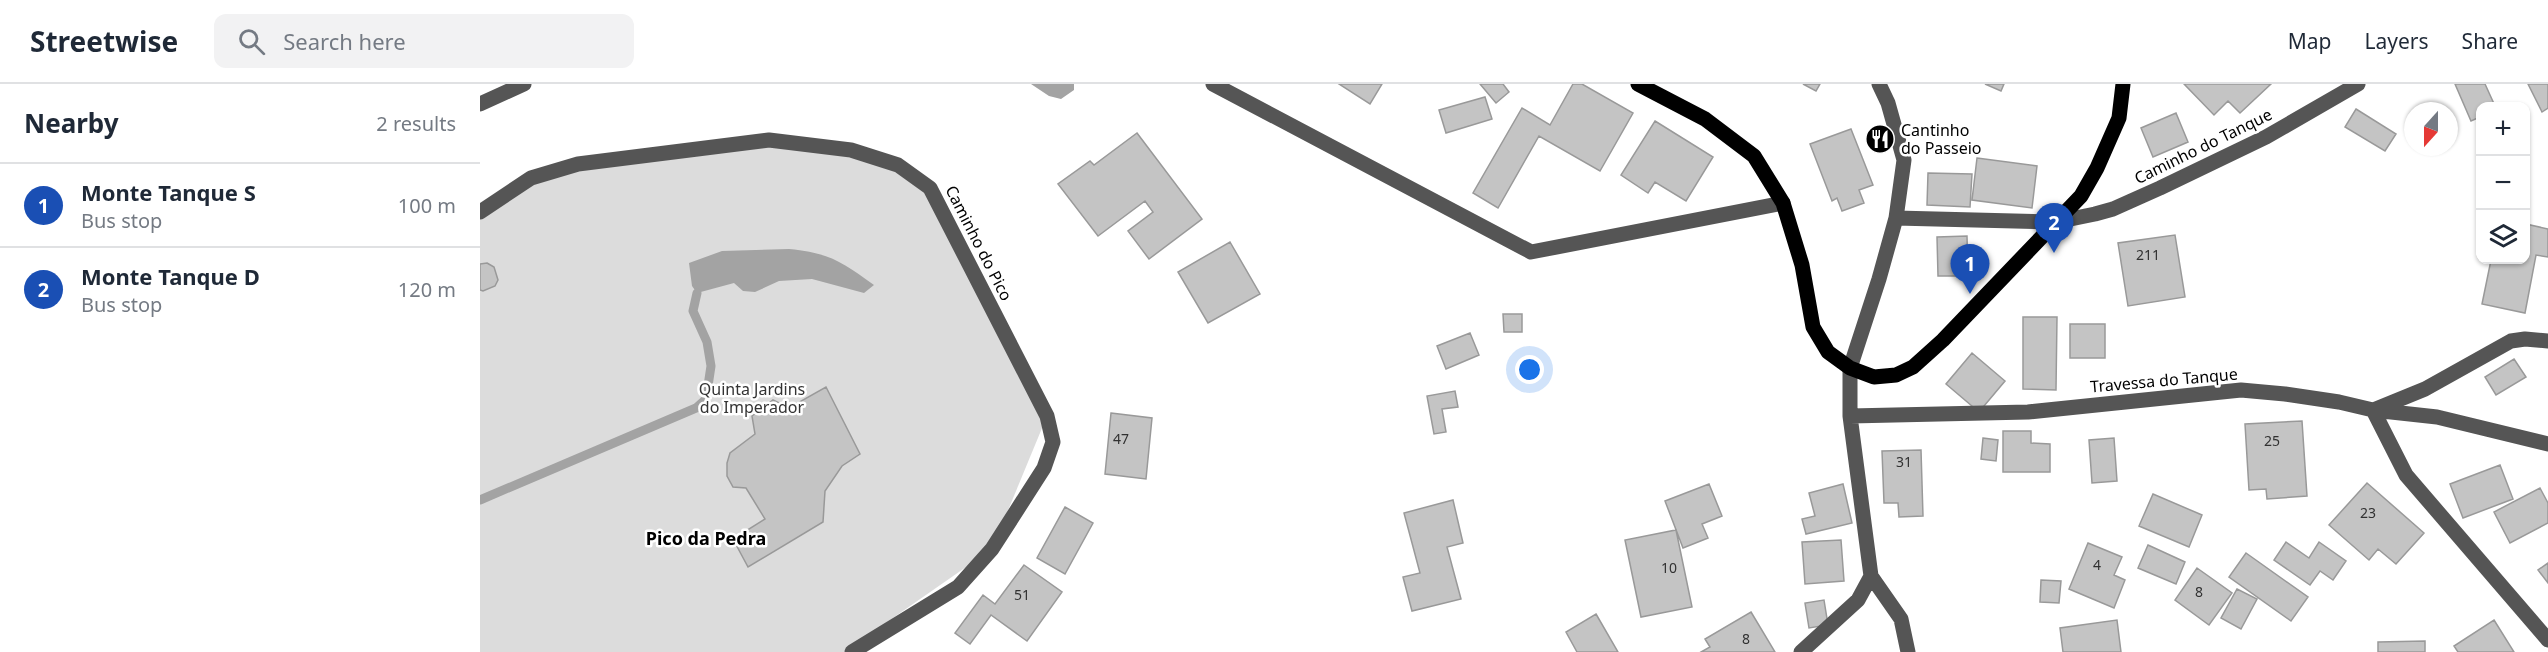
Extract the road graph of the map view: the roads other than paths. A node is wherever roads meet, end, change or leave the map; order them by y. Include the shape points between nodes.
1 (524, 84) edge
2 (1213, 84) edge
3 (1638, 84) edge
4 (1879, 84) edge
5 (2123, 84) edge
6 (2358, 84) edge
7 (480, 104) edge
8 (1783, 203) junction
9 (480, 212) edge
10 (1896, 218) junction
11 (2056, 222) junction
12 (2548, 341) edge
13 (1850, 368) junction
14 (2373, 410) junction
15 (1850, 416) junction
16 (2548, 444) edge
17 (1871, 576) junction
18 (2548, 640) edge
19 (852, 652) edge
20 (1801, 652) edge
21 (1908, 652) edge

1 - 7 street
2 - 8 street via 1531,252
3 - 8 main road via 1705,119 1754,156
4 - 10 street via 1904,160
5 - 11 main road via 2119,118 2097,168 2081,196
6 - 11 street, Caminho do Tanque via 2266,136 2160,188 2113,208
8 - 13 main road via 1802,265 1814,327 1828,352
9 - 19 street, Caminho do Pico via 531,178 578,164 769,140 851,150 898,165 930,188 1047,416 1053,442 1044,468 992,549 958,587
10 - 11 street, Caminho do Tanque
10 - 13 street
11 - 13 main road via 1912,367 1896,375 1874,377
12 - 14 street via 2511,341 2425,389
13 - 15 street
14 - 15 street, Travessa do Tanque via 2328,400 2241,390 2028,412
14 - 16 street, Travessa do Tanque via 2437,417
14 - 18 street via 2406,475
15 - 17 street
17 - 20 street via 1858,600
17 - 21 street via 1901,619

